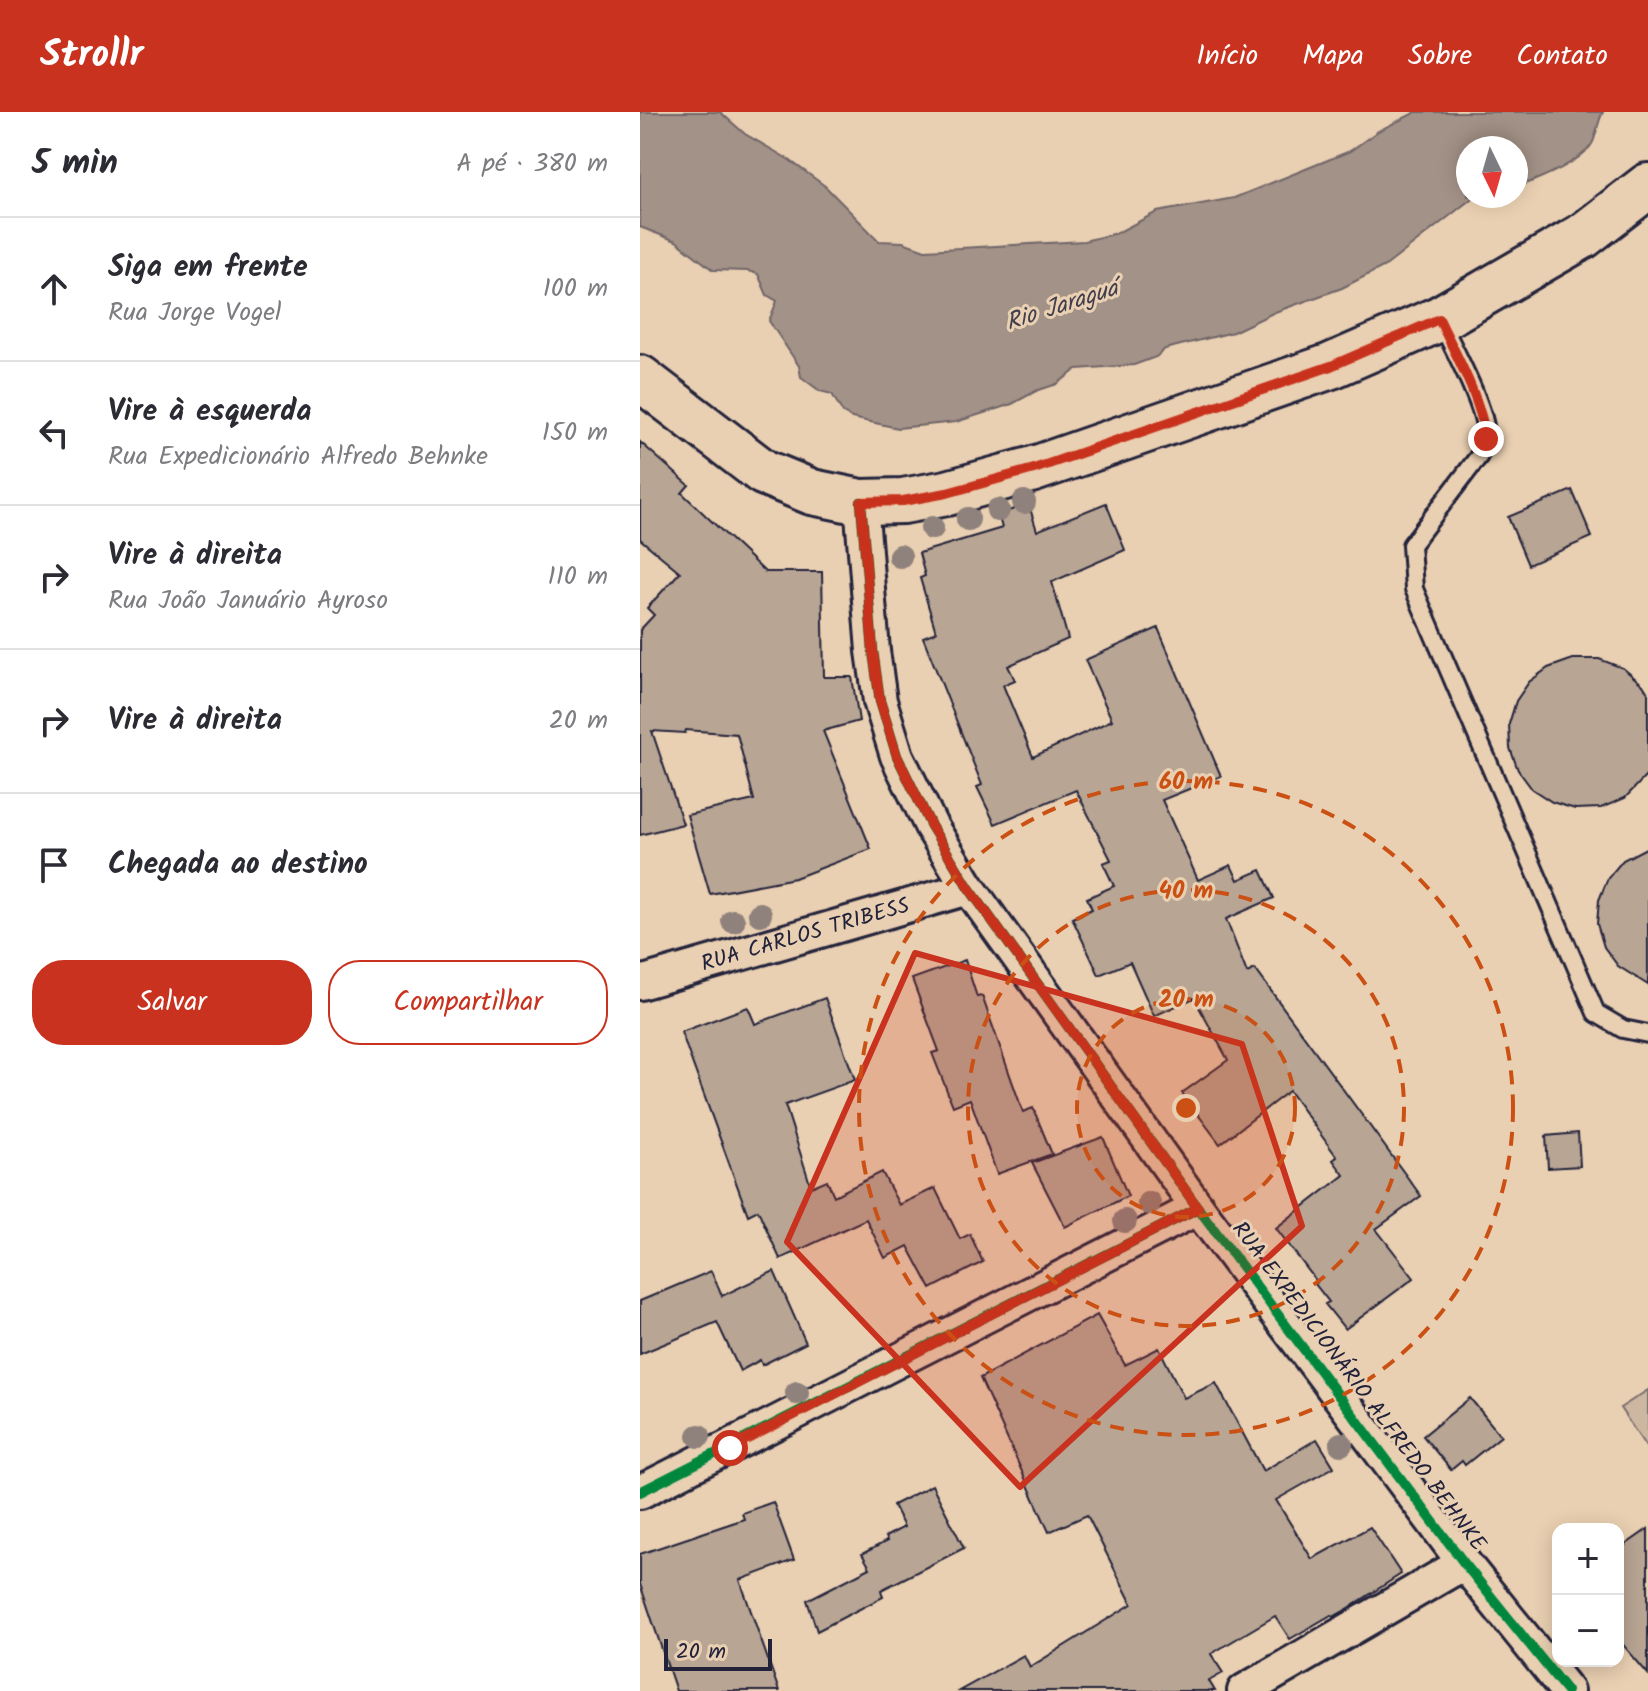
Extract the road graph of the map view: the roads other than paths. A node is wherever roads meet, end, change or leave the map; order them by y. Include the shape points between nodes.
1 (1648, 186) edge
2 (1439, 319) junction
3 (640, 378) edge
4 (861, 502) junction
5 (969, 888) junction
6 (640, 983) edge
7 (1648, 1034) edge
8 (1198, 1208) junction
9 (640, 1492) edge
10 (1464, 1563) junction
11 (1244, 1691) edge
12 (1567, 1691) edge

1 - 2 main road via 1583,236
2 - 4 main road via 1331,366 1034,469 947,493
2 - 7 lane via 1472,390 1486,439 1479,456 1411,545 1414,589 1596,1013 1623,1029
3 - 4 main road via 763,472 812,492
4 - 5 street, RUA EXPEDICIONÁRIO ALFREDO BEHNKE via 880,701 897,756
5 - 6 street, RUA CARLOS TRIBESS
5 - 8 street, RUA EXPEDICIONÁRIO ALFREDO BEHNKE
8 - 9 street
8 - 10 street, RUA EXPEDICIONÁRIO ALFREDO BEHNKE
10 - 11 street
10 - 12 street, RUA EXPEDICIONÁRIO ALFREDO BEHNKE

